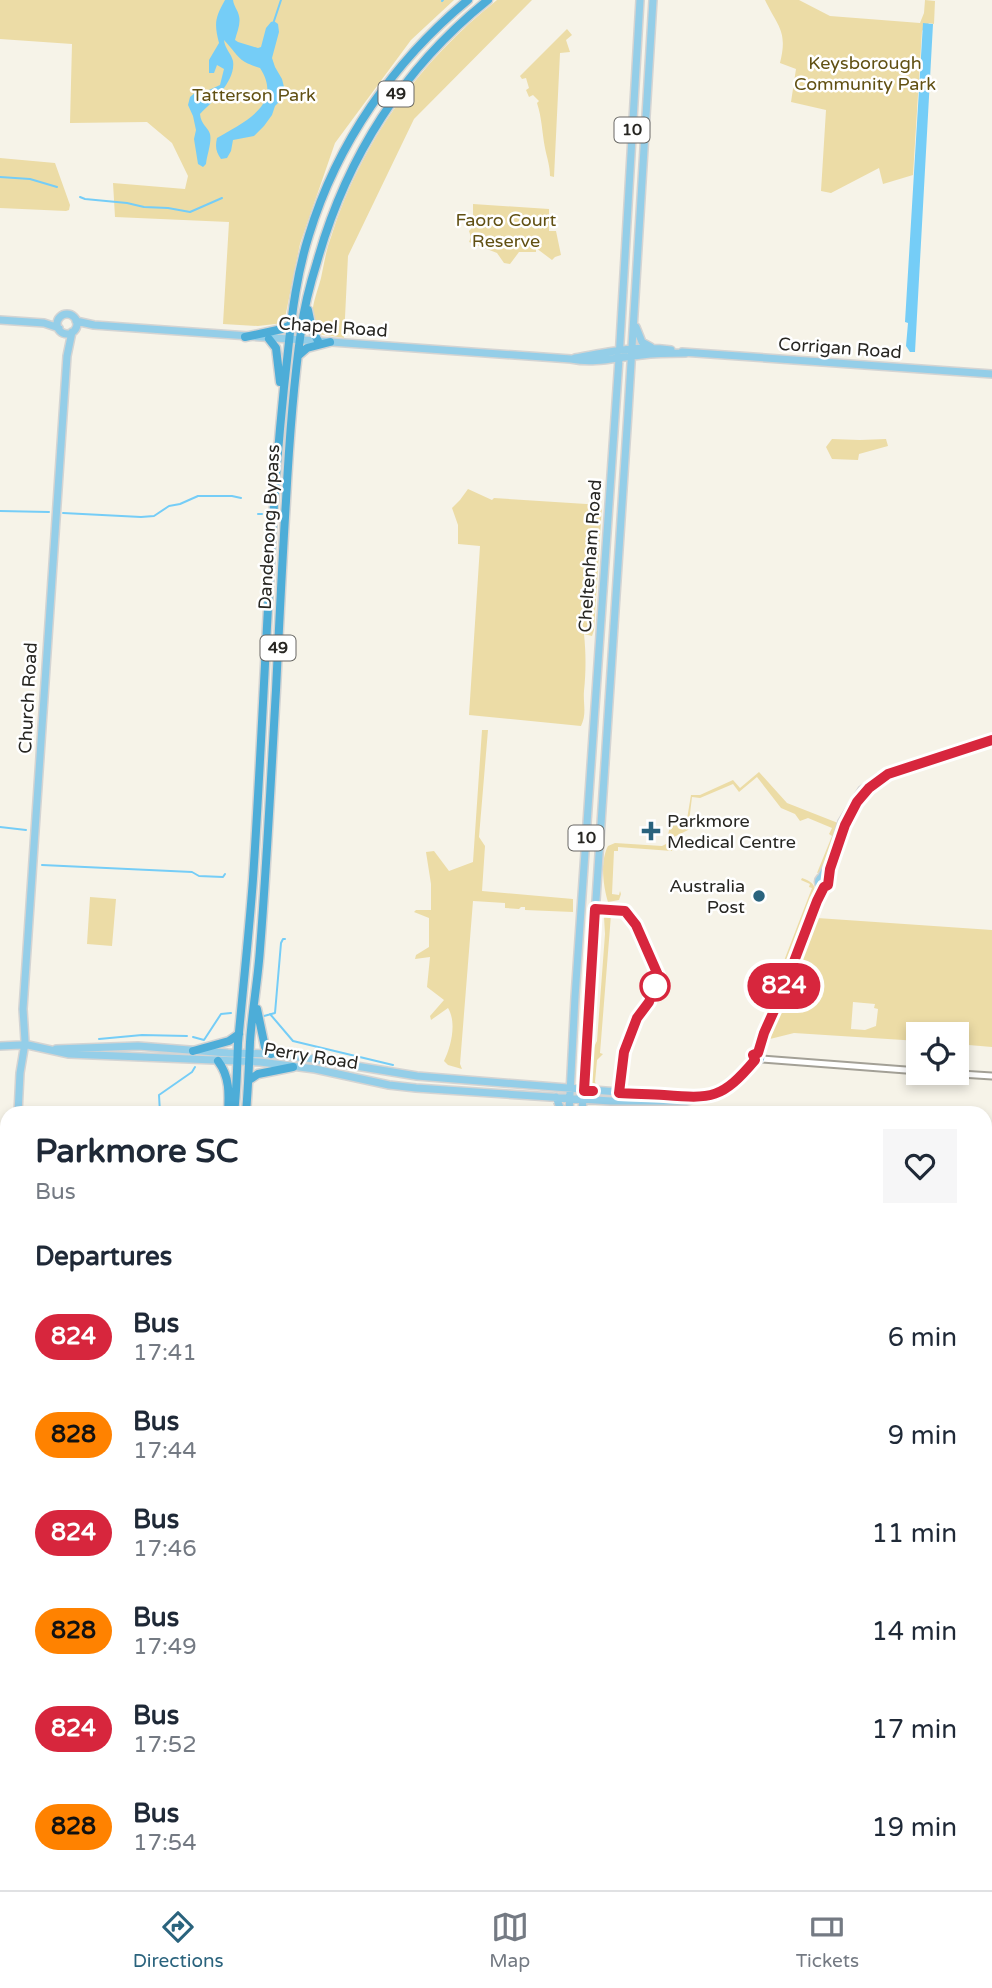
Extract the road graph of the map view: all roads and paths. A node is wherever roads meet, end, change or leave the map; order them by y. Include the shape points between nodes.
1 (468, 0) edge
2 (488, 0) edge
3 (640, 0) edge
4 (653, 0) edge
5 (306, 304) junction
6 (0, 320) edge
7 (634, 320) junction
8 (290, 325) junction
9 (60, 327) junction
10 (75, 327) junction
11 (245, 337) junction
12 (269, 339) junction
13 (300, 339) junction
14 (289, 340) junction
15 (318, 341) junction
16 (330, 342) junction
17 (652, 347) junction
18 (619, 350) junction
19 (631, 352) junction
20 (687, 353) junction
21 (645, 354) junction
22 (299, 355) junction
23 (67, 356) junction
24 (571, 359) junction
25 (619, 359) junction
26 (601, 361) junction
27 (630, 374) junction
28 (992, 374) edge
29 (617, 377) junction
30 (282, 396) junction
31 (598, 678) junction
32 (610, 679) junction
33 (594, 733) junction
34 (606, 734) junction
35 (992, 740) edge
36 (582, 905) junction
37 (595, 906) junction
38 (255, 1000) junction
39 (239, 1034) junction
40 (24, 1045) junction
41 (0, 1046) edge
42 (48, 1050) junction
43 (193, 1051) junction
44 (271, 1054) junction
45 (758, 1057) junction
46 (238, 1058) junction
47 (250, 1058) junction
48 (218, 1061) junction
49 (293, 1066) junction
50 (906, 1070) edge
51 (969, 1075) edge
52 (570, 1076) junction
53 (992, 1076) edge
54 (249, 1080) junction
55 (536, 1086) junction
56 (570, 1089) junction
57 (583, 1095) junction
58 (556, 1097) junction
59 (570, 1098) junction
60 (18, 1106) edge
61 (228, 1106) edge
62 (235, 1106) edge
63 (247, 1106) edge
64 (559, 1106) edge
65 (569, 1106) edge
66 (582, 1106) edge

1 - 8 highway, Dandenong Bypass / 49 via 399,69 348,144 309,234
2 - 5 highway, Dandenong Bypass / 49 via 429,55 374,128 333,209
3 - 18 main road, Cheltenham Road / 10
4 - 7 main road, Cheltenham Road / 10
5 - 13 highway, Dandenong Bypass / 49
5 - 15 highway
6 - 9 main road
7 - 17 main road via 638,336
7 - 19 main road, Cheltenham Road / 10
8 - 11 highway
8 - 14 highway, Dandenong Bypass / 49
9 - 10 main road
9 - 10 main road via 68,314 74,317
9 - 23 main road, Church Road
10 - 11 main road, Chapel Road
10 - 23 main road, Church Road
11 - 12 main road, Chapel Road
12 - 14 main road, Chapel Road
12 - 30 highway via 276,348
13 - 14 main road, Chapel Road
13 - 15 main road, Chapel Road
13 - 22 highway, Dandenong Bypass / 49
14 - 30 highway, Dandenong Bypass / 49
15 - 16 main road, Chapel Road
16 - 22 highway
16 - 24 main road, Chapel Road
17 - 19 main road, Corrigan Road
17 - 20 main road, Corrigan Road
18 - 19 main road, Chapel Road
18 - 24 main road, Chapel Road
18 - 25 main road, Cheltenham Road / 10
19 - 21 main road, Corrigan Road
19 - 25 main road, Corrigan Road
19 - 27 main road, Cheltenham Road / 10
20 - 21 main road, Corrigan Road
20 - 28 main road, Corrigan Road
21 - 27 main road
22 - 38 highway, Dandenong Bypass / 49 via 289,444
23 - 40 main road, Church Road
24 - 26 main road, Chapel Road
25 - 26 main road, Chapel Road
25 - 29 main road, Cheltenham Road / 10
26 - 29 main road via 611,366
27 - 32 main road, Cheltenham Road / 10
29 - 31 main road, Cheltenham Road / 10
30 - 39 highway, Dandenong Bypass / 49
31 - 32 main road
31 - 33 main road, Cheltenham Road / 10
32 - 34 main road, Cheltenham Road / 10
33 - 34 main road
33 - 36 main road, Cheltenham Road / 10
34 - 37 main road, Cheltenham Road / 10
35 - 45 main road via 888,774 862,796 844,823 825,877 828,885 822,886
36 - 37 main road
36 - 52 main road, Cheltenham Road / 10
37 - 57 main road, Cheltenham Road / 10
38 - 44 highway via 263,1042
38 - 47 highway, Dandenong Bypass / 49
39 - 43 highway
39 - 46 highway, Dandenong Bypass / 49
40 - 41 main road, Perry Road
40 - 42 main road, Perry Road
40 - 60 main road, Church Road
42 - 43 main road, Perry Road via 138,1046
42 - 48 main road, Perry Road
43 - 46 main road, Perry Road
44 - 47 main road, Perry Road
44 - 55 main road, Perry Road via 416,1076
45 - 50 street
45 - 57 main road via 729,1087 699,1099
46 - 47 main road, Perry Road
46 - 48 main road, Perry Road
46 - 62 highway, Dandenong Bypass / 49
47 - 49 main road, Perry Road
47 - 54 highway, Dandenong Bypass / 49
48 - 61 highway via 229,1088
49 - 54 highway
49 - 58 main road, Perry Road via 416,1088
51 - 53 street
52 - 55 main road
52 - 56 main road, Cheltenham Road / 10
54 - 63 highway, Dandenong Bypass / 49
55 - 56 main road, Perry Road
56 - 57 main road, Perry Road
56 - 59 main road, Cheltenham Road / 10
57 - 59 main road, Perry Road
57 - 66 main road, Cheltenham Road / 10
58 - 59 main road, Perry Road
58 - 64 main road
59 - 65 main road, Cheltenham Road / 10

